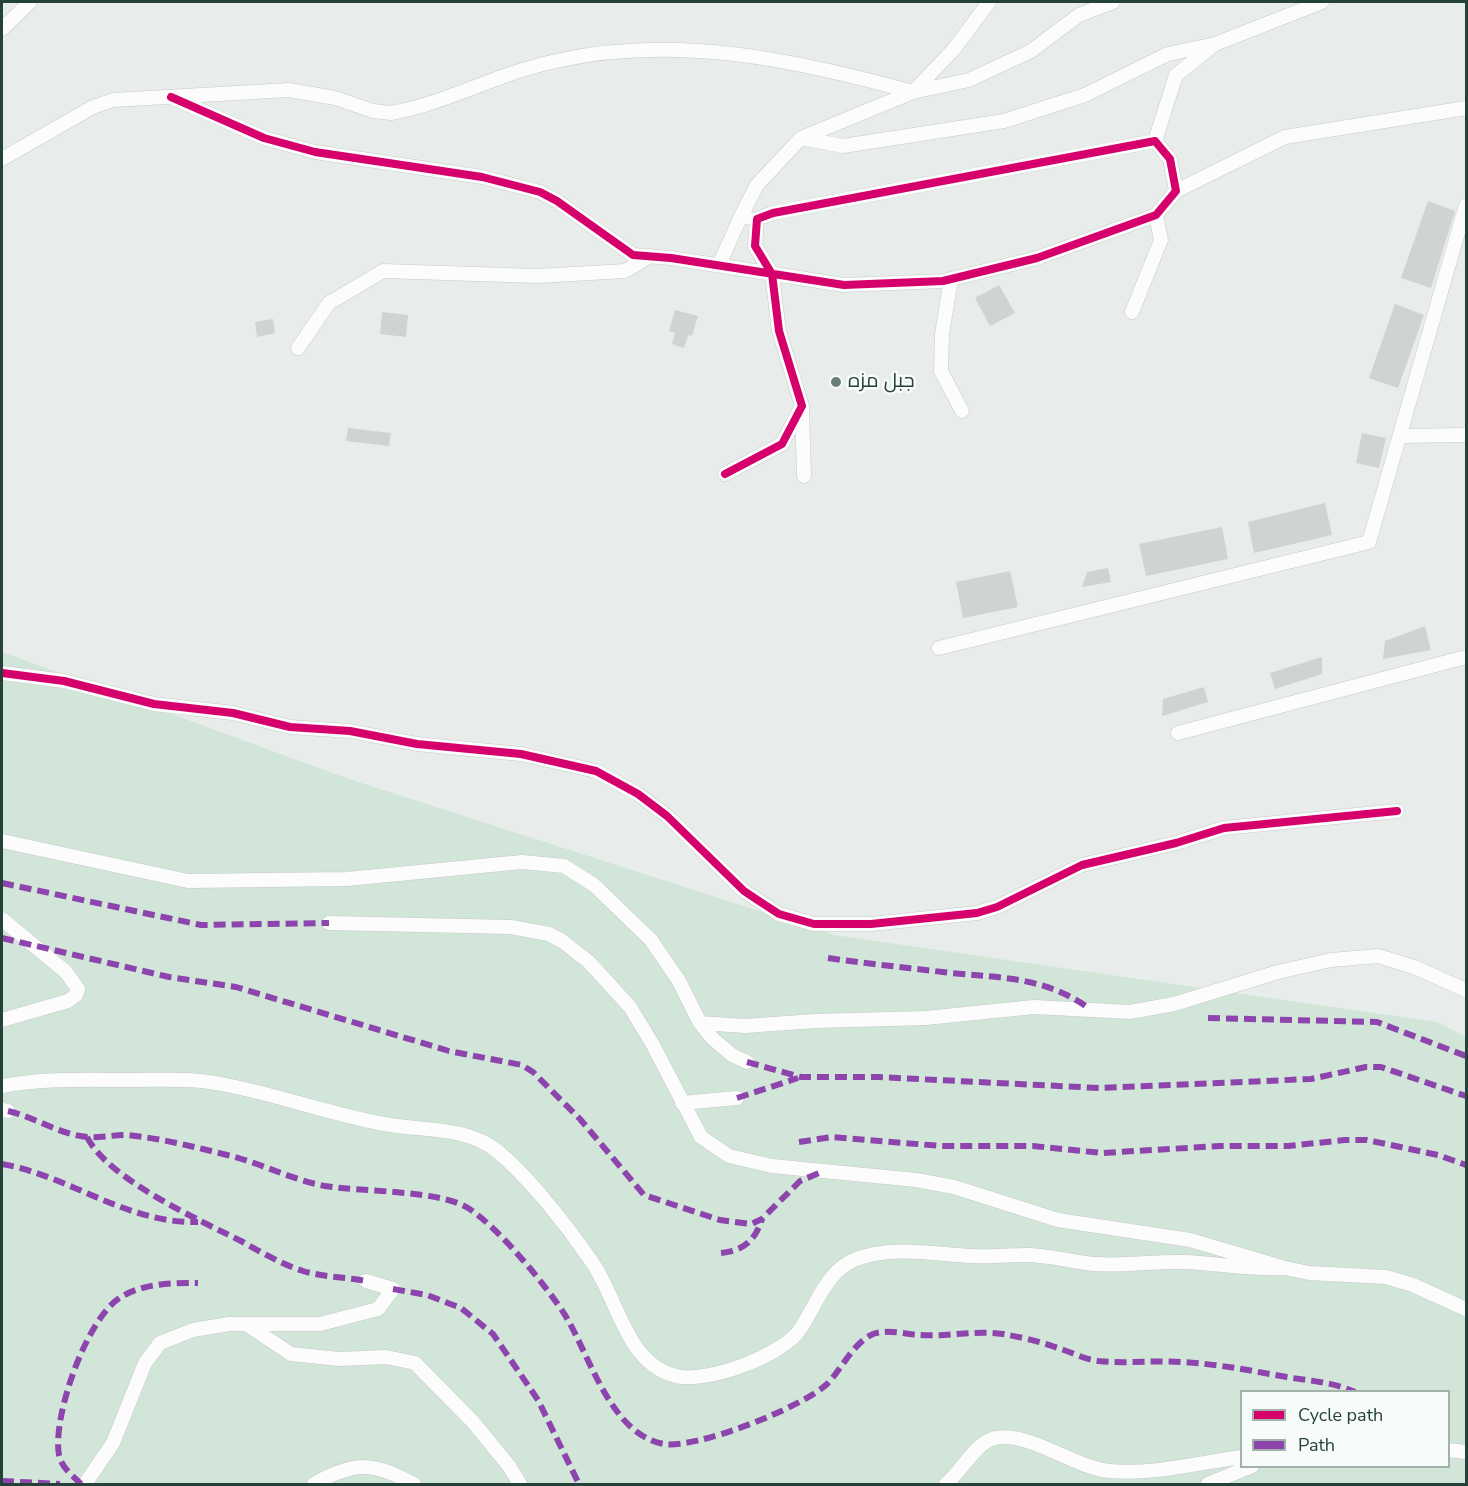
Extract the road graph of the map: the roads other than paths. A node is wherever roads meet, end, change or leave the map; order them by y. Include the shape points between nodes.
1 (30, 2) edge
2 (989, 2) edge
3 (1113, 2) edge
4 (1322, 2) edge
5 (2, 29) edge
6 (1215, 44) junction
7 (914, 92) junction
8 (171, 97) junction
9 (1467, 108) edge
10 (801, 138) junction
11 (1155, 141) junction
12 (2, 159) edge
13 (1176, 191) junction
14 (1467, 205) edge
15 (1155, 215) junction
16 (741, 216) junction
17 (757, 219) junction
18 (650, 256) junction
19 (719, 265) junction
20 (772, 274) junction
21 (951, 279) junction
22 (1132, 312) dead end
23 (298, 348) dead end
24 (802, 406) junction
25 (962, 411) dead end
26 (1467, 435) edge
27 (1400, 436) junction
28 (724, 474) dead end
29 (804, 476) dead end
30 (939, 648) dead end
31 (1467, 657) edge
32 (2, 673) edge
33 (1178, 733) dead end
34 (1397, 811) dead end
35 (2, 841) edge
36 (2, 919) edge
37 (329, 923) dead end
38 (1467, 990) edge
39 (2, 1020) edge
40 (700, 1023) junction
41 (747, 1062) dead end
42 (2, 1086) edge
43 (737, 1098) dead end
44 (682, 1103) junction
45 (1285, 1268) junction
46 (366, 1281) dead end
47 (1467, 1309) edge
48 (249, 1326) junction
49 (1450, 1450) edge
50 (1467, 1452) edge
51 (1240, 1457) edge
52 (1250, 1468) edge
53 (85, 1485) edge
54 (314, 1485) edge
55 (414, 1485) edge
56 (520, 1485) edge
57 (946, 1485) edge
58 (1208, 1485) edge

1 - 5 street
2 - 7 street via 954,49
3 - 7 street via 1079,15 1031,51 969,80
4 - 6 street
6 - 10 street via 1168,54 1085,94 1004,121 843,146
6 - 11 street via 1176,75
7 - 8 street via 759,57 673,49 554,61 391,112 289,90
7 - 10 street
8 - 12 street via 140,96 93,107
8 - 18 street via 264,138 315,152 482,177 540,192 633,255
9 - 13 street via 1285,137
10 - 16 street via 757,185
11 - 13 street via 1170,159
11 - 17 street
13 - 15 street
14 - 27 street
15 - 21 street via 1037,258
15 - 22 street via 1161,240
16 - 17 street
16 - 19 street
17 - 20 street via 754,246
18 - 19 street
18 - 23 street via 625,271 538,276 383,271 329,303
19 - 20 street
20 - 21 street via 844,285
20 - 24 street via 779,331
21 - 25 street via 942,334 941,371
24 - 28 street via 782,444
24 - 29 street
26 - 27 street
27 - 30 street via 1369,542
31 - 33 street
32 - 34 street via 64,681 154,704 233,713 290,727 521,754 596,771 638,794 667,816 744,891 779,914 814,924 871,924 977,913 1082,865 1224,828
35 - 40 street via 188,882 347,879 522,862 564,866 594,885 651,940 679,981
36 - 39 street via 66,972 78,989 68,1001
37 - 44 street via 511,927 549,934 588,962 630,1007
38 - 40 street via 1414,966 1378,956 1331,960 1174,1004 1130,1012 1034,1007 926,1018 745,1026
40 - 41 street via 721,1047
42 - 45 street via 85,1078 185,1079 252,1090 383,1124 462,1134 479,1140 511,1165 590,1259 643,1357 659,1371 683,1378 720,1372 779,1348 801,1330 832,1277 851,1261 891,1252 972,1257 1024,1254 1091,1263 1178,1262
43 - 44 street
44 - 45 street via 701,1137 729,1156 748,1162 954,1187 1059,1220 1190,1240
45 - 47 street via 1386,1277
46 - 48 street via 393,1288 378,1309 320,1324
48 - 53 street via 213,1326 160,1343 145,1363 113,1443
48 - 56 street via 291,1354 322,1359 386,1356 415,1363 473,1422
49 - 50 street
51 - 57 street via 1151,1471 1108,1471 1022,1440 996,1438 976,1450
52 - 58 street
54 - 55 street via 333,1473 379,1467

